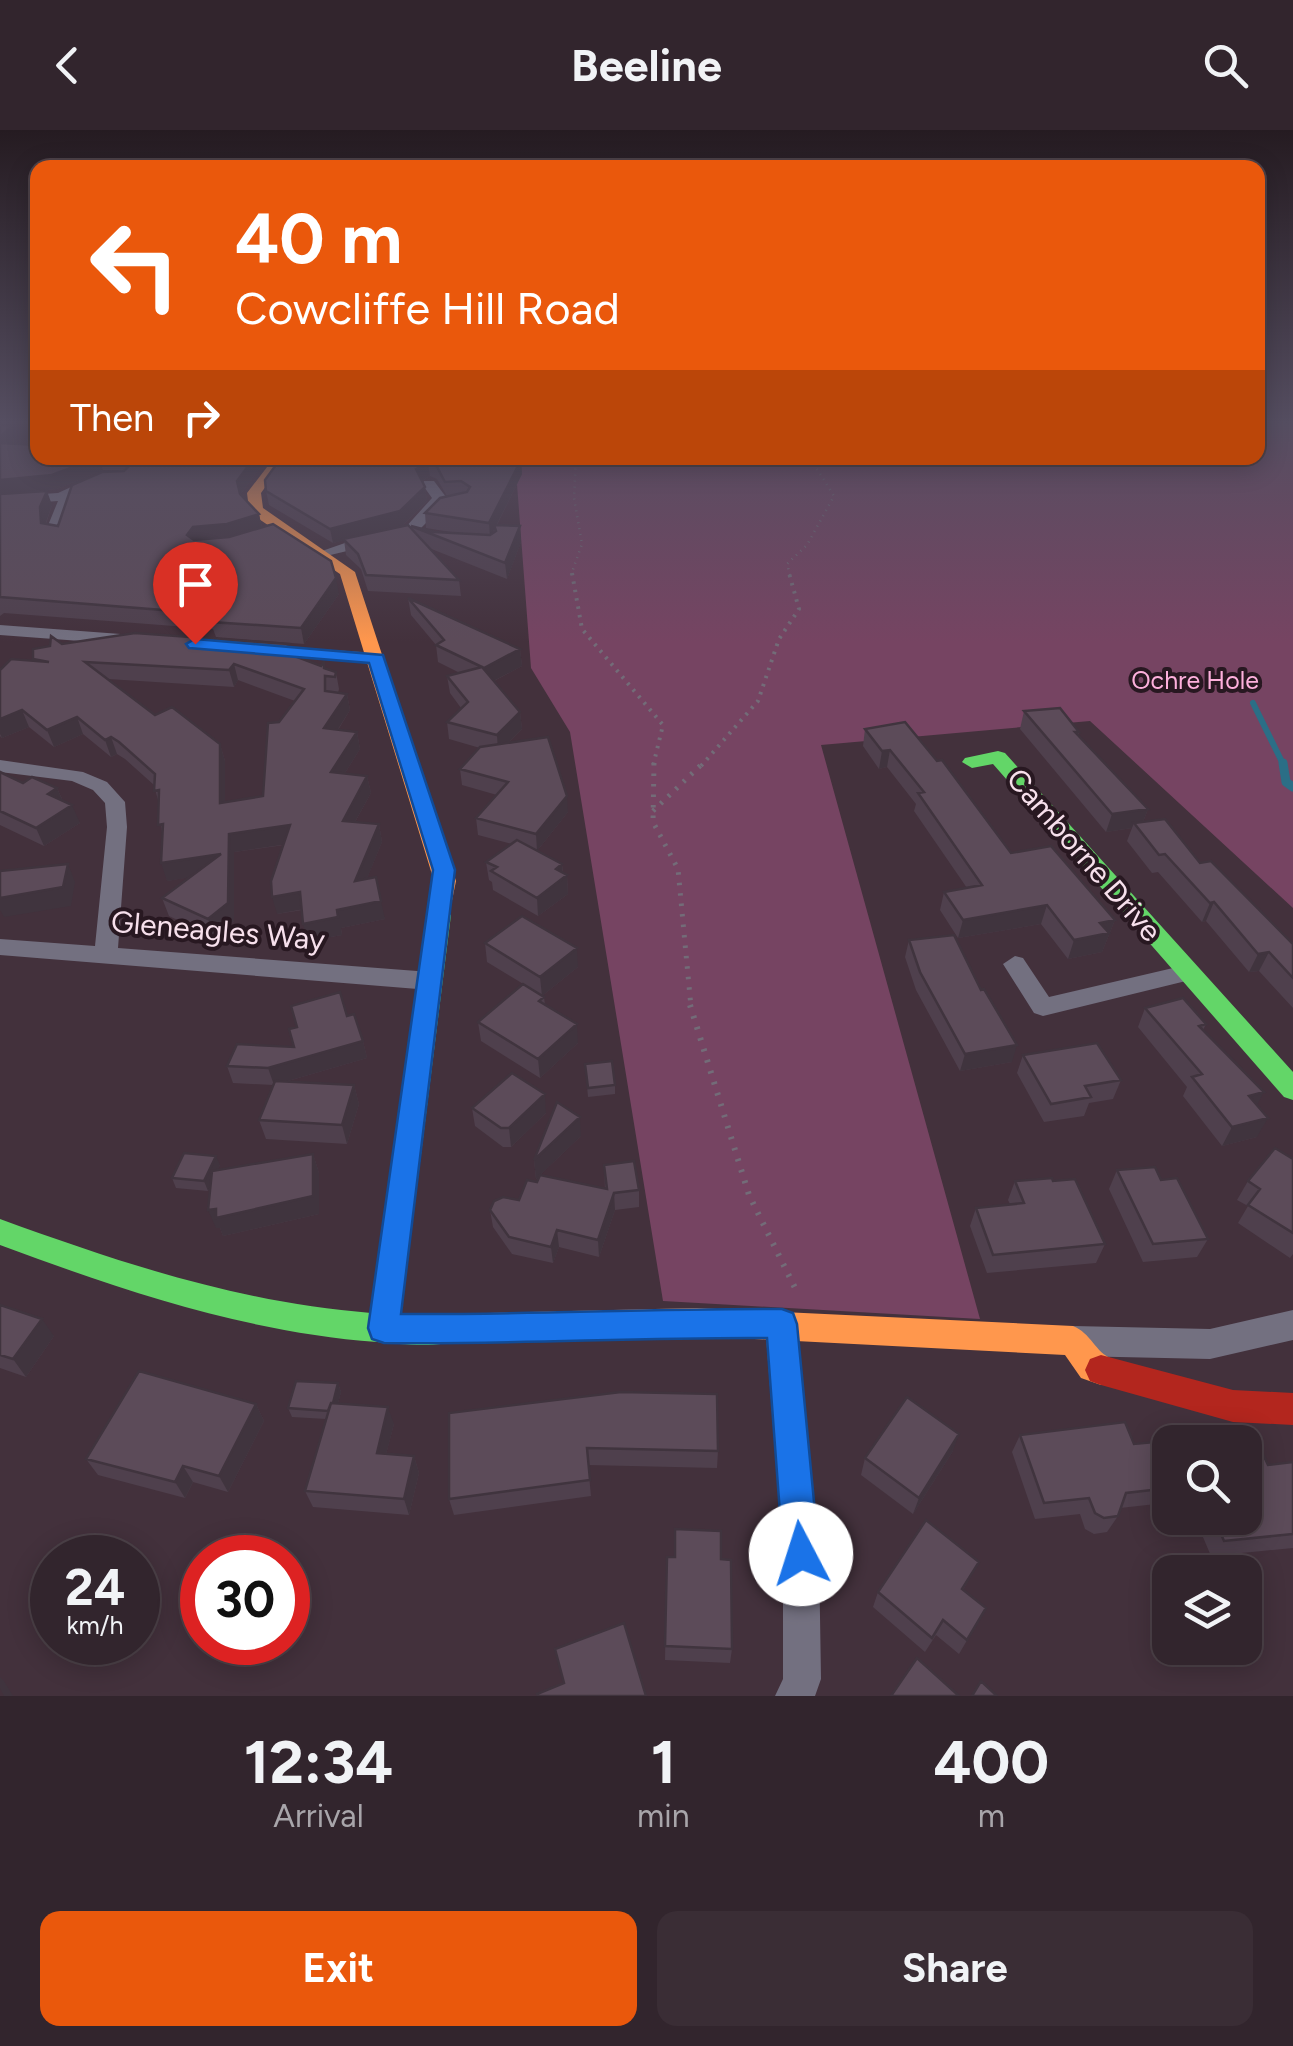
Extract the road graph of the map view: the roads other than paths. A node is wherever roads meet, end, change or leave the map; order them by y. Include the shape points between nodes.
1 (254, 496) edge
2 (437, 496) edge
3 (60, 497) joint
4 (0, 501) edge
5 (462, 502) edge
6 (436, 504) junction
7 (56, 536) edge
8 (327, 554) junction
9 (4, 635) edge
10 (147, 641) edge
11 (242, 648) edge
12 (376, 658) junction
13 (972, 762) dead end
14 (0, 766) edge
15 (0, 947) edge
16 (106, 954) junction
17 (1014, 964) dead end
18 (1186, 973) junction
19 (430, 981) junction
20 (1293, 1090) edge
21 (0, 1232) edge
22 (790, 1310) junction
23 (1293, 1325) edge
24 (384, 1328) junction
25 (1073, 1341) junction
26 (1293, 1409) edge
27 (795, 1696) edge

1 - 8 street via 255,508 282,530
2 - 6 street
3 - 4 street
3 - 7 street via 67,502
5 - 6 street
6 - 8 street via 415,533
8 - 12 street via 347,572
9 - 10 street
11 - 12 street
12 - 19 street via 444,870
13 - 18 street, Camborne Drive via 998,758
14 - 16 street via 76,776 115,802
15 - 16 street, Gleneagles Way
16 - 19 street, Gleneagles Way
17 - 18 street, Camborne Drive via 1050,1016
18 - 20 street, Camborne Drive
19 - 24 street
21 - 24 street via 191,1299 318,1325
22 - 24 street via 497,1330
22 - 25 street
22 - 27 street via 801,1554 802,1679
23 - 25 street via 1210,1344
25 - 26 street via 1092,1367 1233,1406

